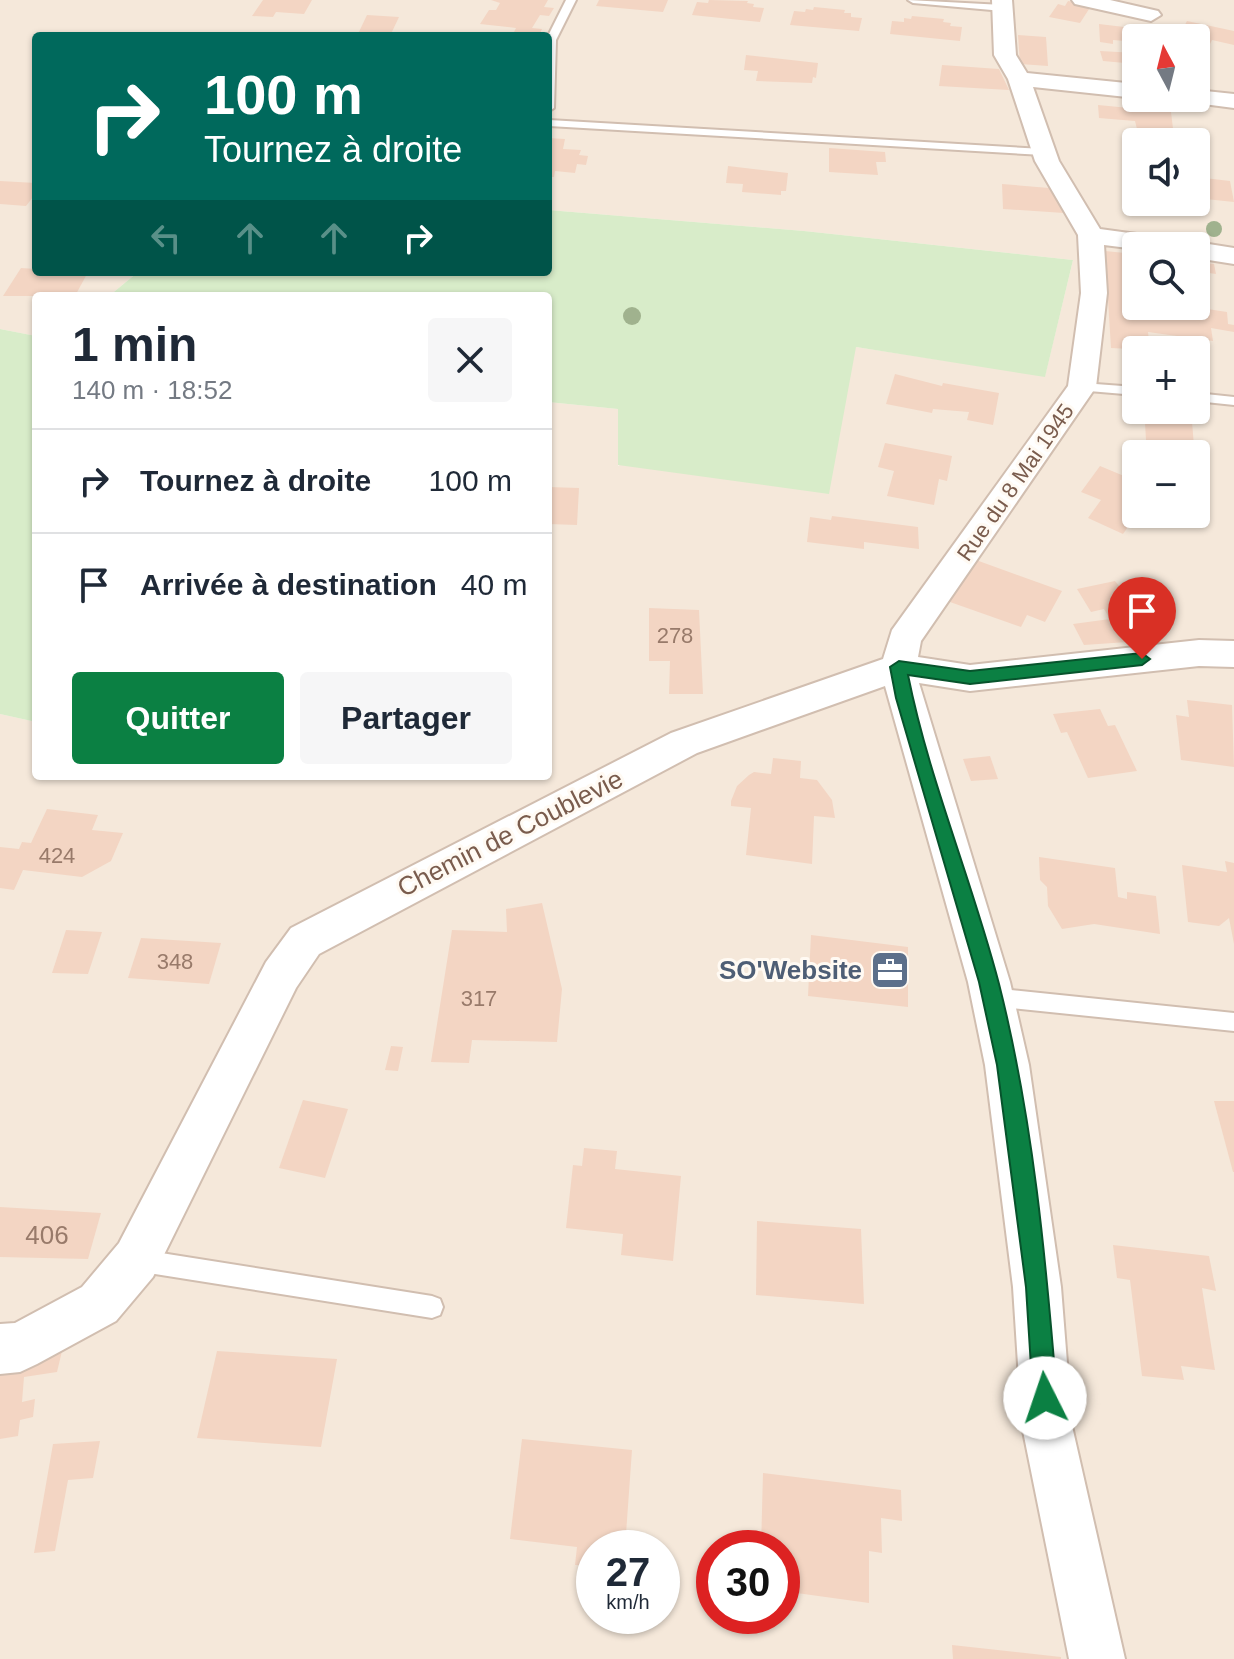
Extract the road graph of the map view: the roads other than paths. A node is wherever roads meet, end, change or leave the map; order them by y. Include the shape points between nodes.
1 (571, 0) edge
2 (913, 0) edge
3 (1082, 0) edge
4 (1002, 4) edge
5 (1151, 15) dead end
6 (552, 38) edge
7 (1019, 79) junction
8 (1122, 90) edge
9 (1210, 98) edge
10 (1234, 101) edge
11 (552, 123) edge
12 (1043, 152) junction
13 (1091, 235) junction
14 (1122, 240) edge
15 (1210, 252) edge
16 (1234, 256) edge
17 (1082, 387) junction
18 (1122, 390) edge
19 (1210, 398) edge
20 (1234, 401) edge
21 (1234, 654) edge
22 (899, 667) junction
23 (992, 997) junction
24 (1234, 1022) edge
25 (136, 1260) junction
26 (432, 1307) dead end
27 (0, 1349) edge
28 (1097, 1659) edge

1 - 6 lane
2 - 4 lane
3 - 5 street
4 - 7 street, Rue du 8 Mai 1945 via 1005,55
7 - 8 street
7 - 12 street, Rue du 8 Mai 1945
9 - 10 street
11 - 12 lane
12 - 13 street, Rue du 8 Mai 1945
13 - 14 street
13 - 17 street, Rue du 8 Mai 1945 via 1094,293
15 - 16 street
17 - 18 lane
17 - 22 street, Rue du 8 Mai 1945 via 904,639
19 - 20 lane
21 - 22 street, Chemin de Coublevie via 1199,653 970,678
22 - 23 street
22 - 25 street, Chemin de Coublevie via 684,743 305,941 281,975
23 - 24 lane
23 - 28 street via 1018,1130 1047,1426
25 - 26 lane
25 - 27 street, Chemin de Coublevie via 99,1304 20,1347

